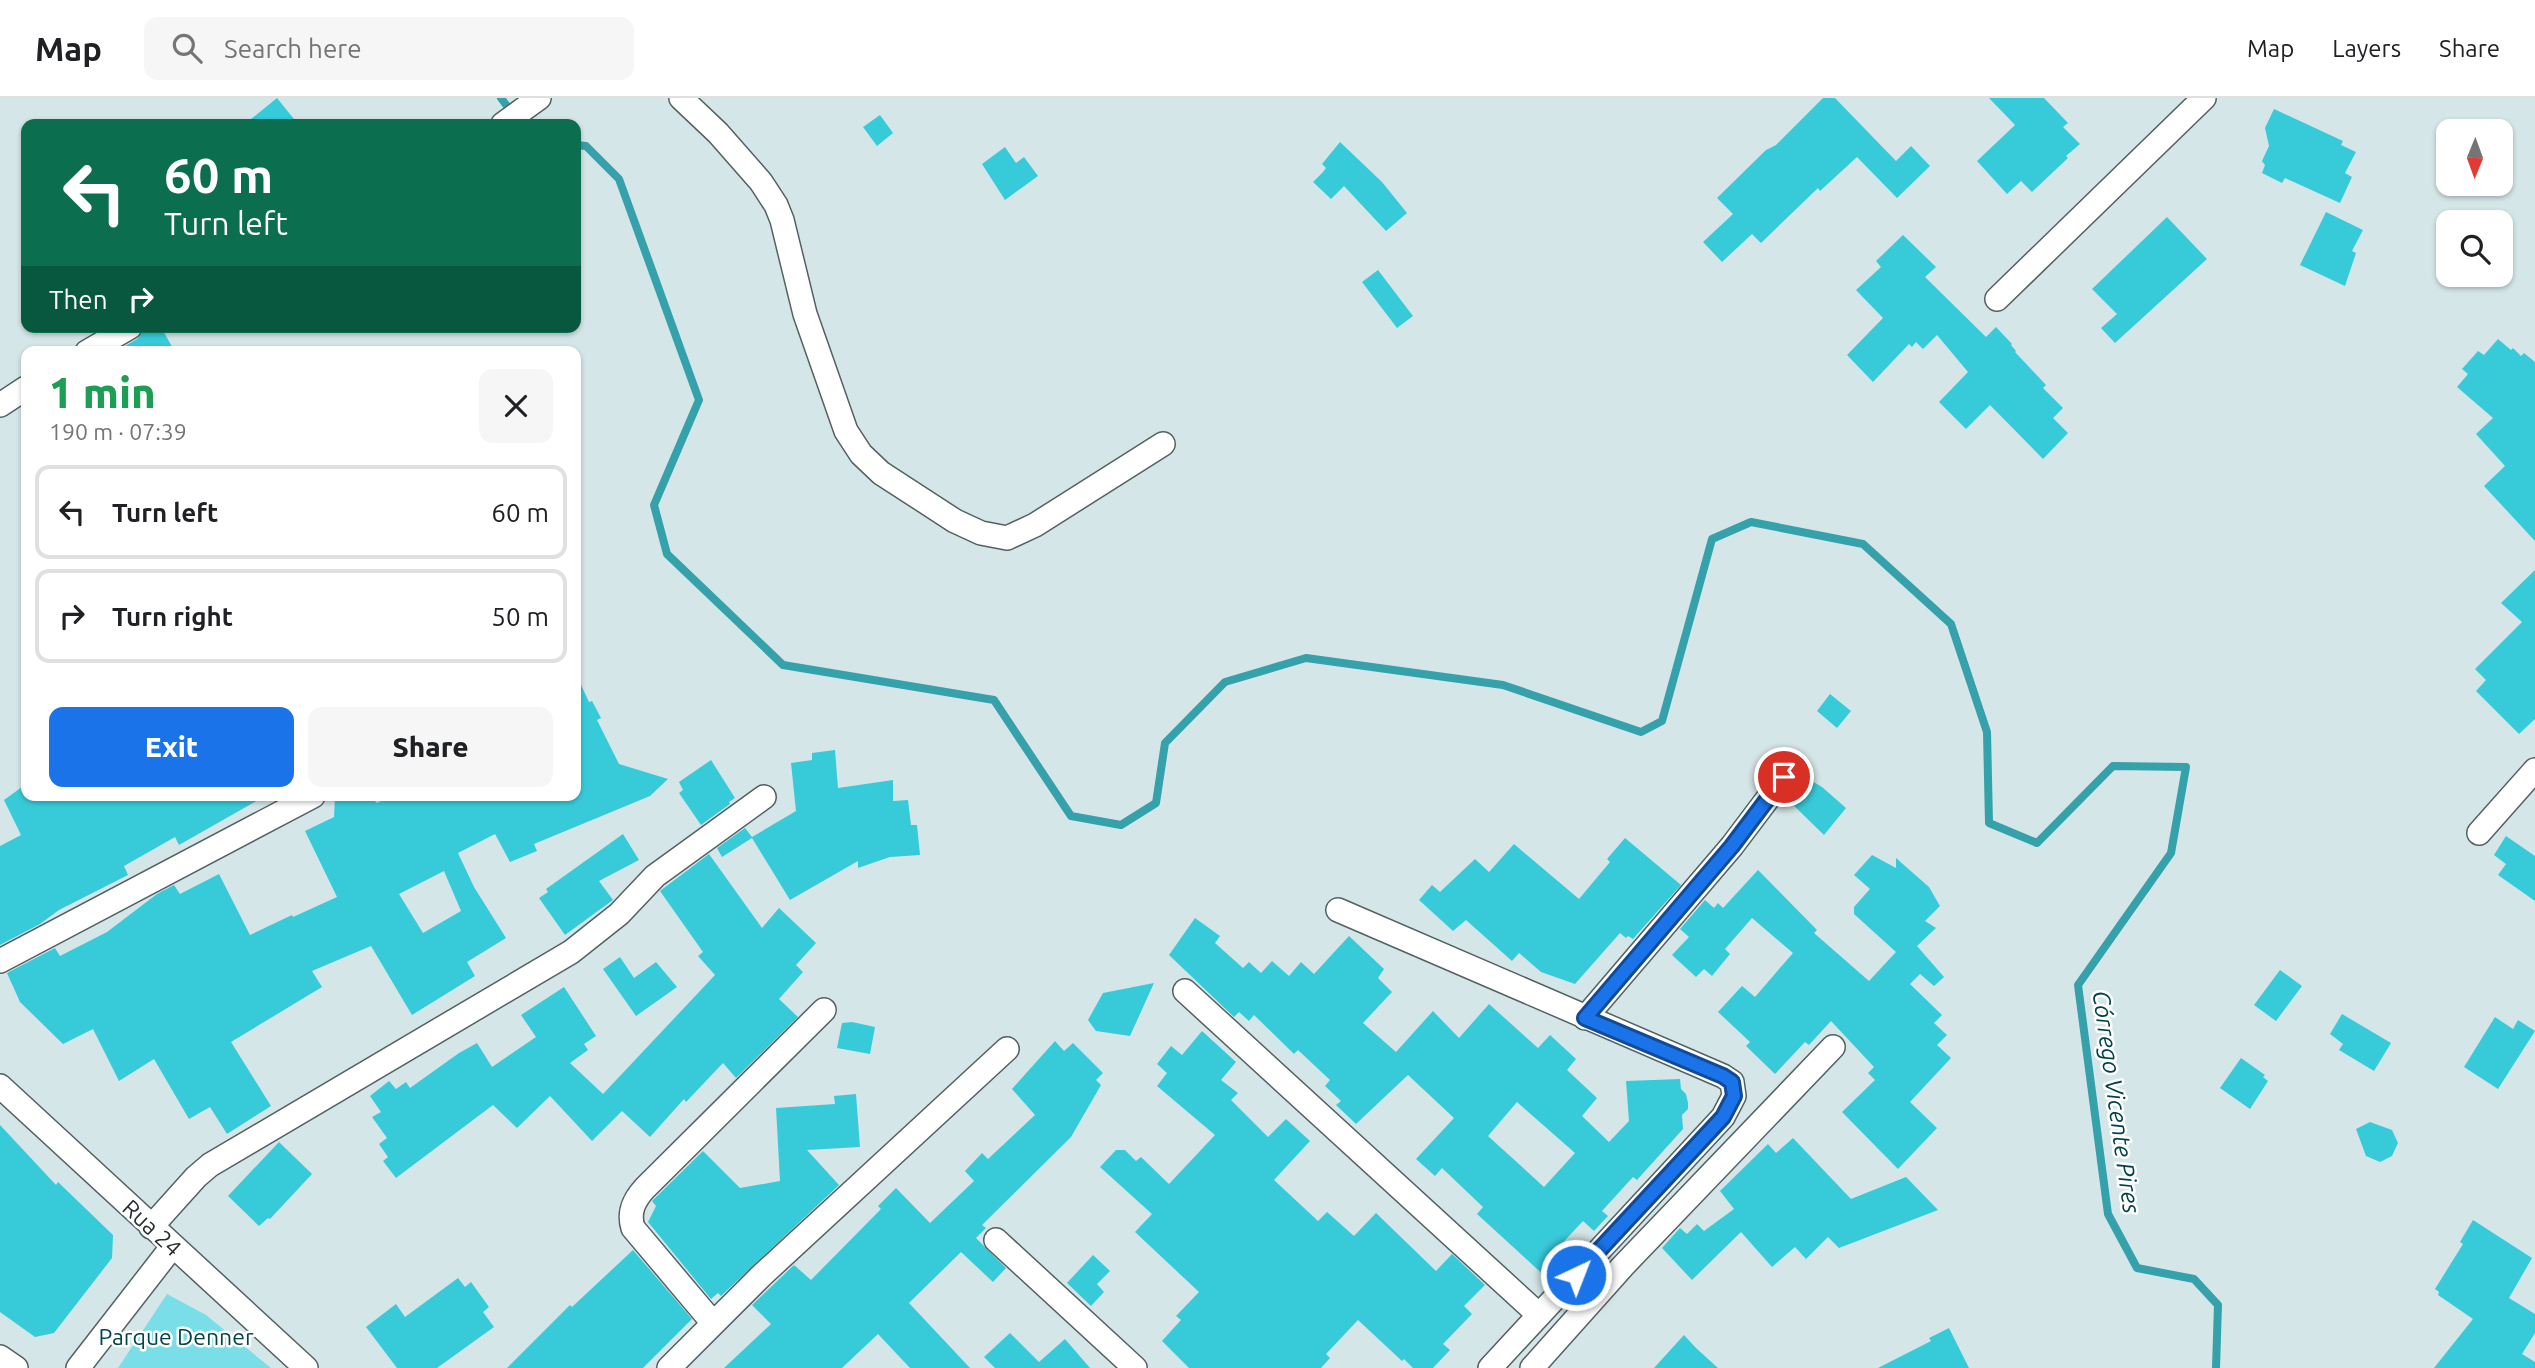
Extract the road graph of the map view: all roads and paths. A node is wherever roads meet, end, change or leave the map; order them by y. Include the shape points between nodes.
1 (539, 98) edge
2 (681, 98) edge
3 (2204, 98) edge
4 (510, 119) edge
5 (1997, 299) dead end
6 (120, 333) edge
7 (97, 346) edge
8 (21, 391) edge
9 (0, 405) edge
10 (1163, 444) dead end
11 (2535, 770) edge
12 (1784, 777) dead end
13 (764, 797) dead end
14 (304, 801) edge
15 (2479, 833) dead end
16 (1338, 910) dead end
17 (0, 961) edge
18 (1185, 991) dead end
19 (824, 1010) dead end
20 (1585, 1018) junction
21 (1833, 1047) dead end
22 (1007, 1049) dead end
23 (0, 1086) edge
24 (151, 1227) junction
25 (996, 1240) dead end
26 (172, 1247) junction
27 (1539, 1315) junction
28 (713, 1323) junction
29 (0, 1357) edge
30 (16, 1368) edge
31 (78, 1368) edge
32 (306, 1368) edge
33 (669, 1368) edge
34 (1135, 1368) edge
35 (1490, 1368) edge
36 (1532, 1368) edge

1 - 4 street
2 - 10 street via 718,133 776,205 805,314 846,431 861,454 881,472 955,521 1007,538
3 - 5 street
6 - 7 street
8 - 9 street
11 - 15 street
12 - 20 street via 1732,846
13 - 24 street via 655,876 619,914 571,951 210,1165
14 - 17 street
16 - 20 street
18 - 27 street
19 - 28 street via 634,1203 633,1228
20 - 27 street via 1723,1076 1732,1082 1734,1096 1723,1117
21 - 36 street
22 - 28 street
23 - 24 street, Rua 24
24 - 26 street, Rua 24
25 - 34 street
26 - 31 street
26 - 32 street, Rua 24
27 - 35 street
28 - 33 street
29 - 30 street

